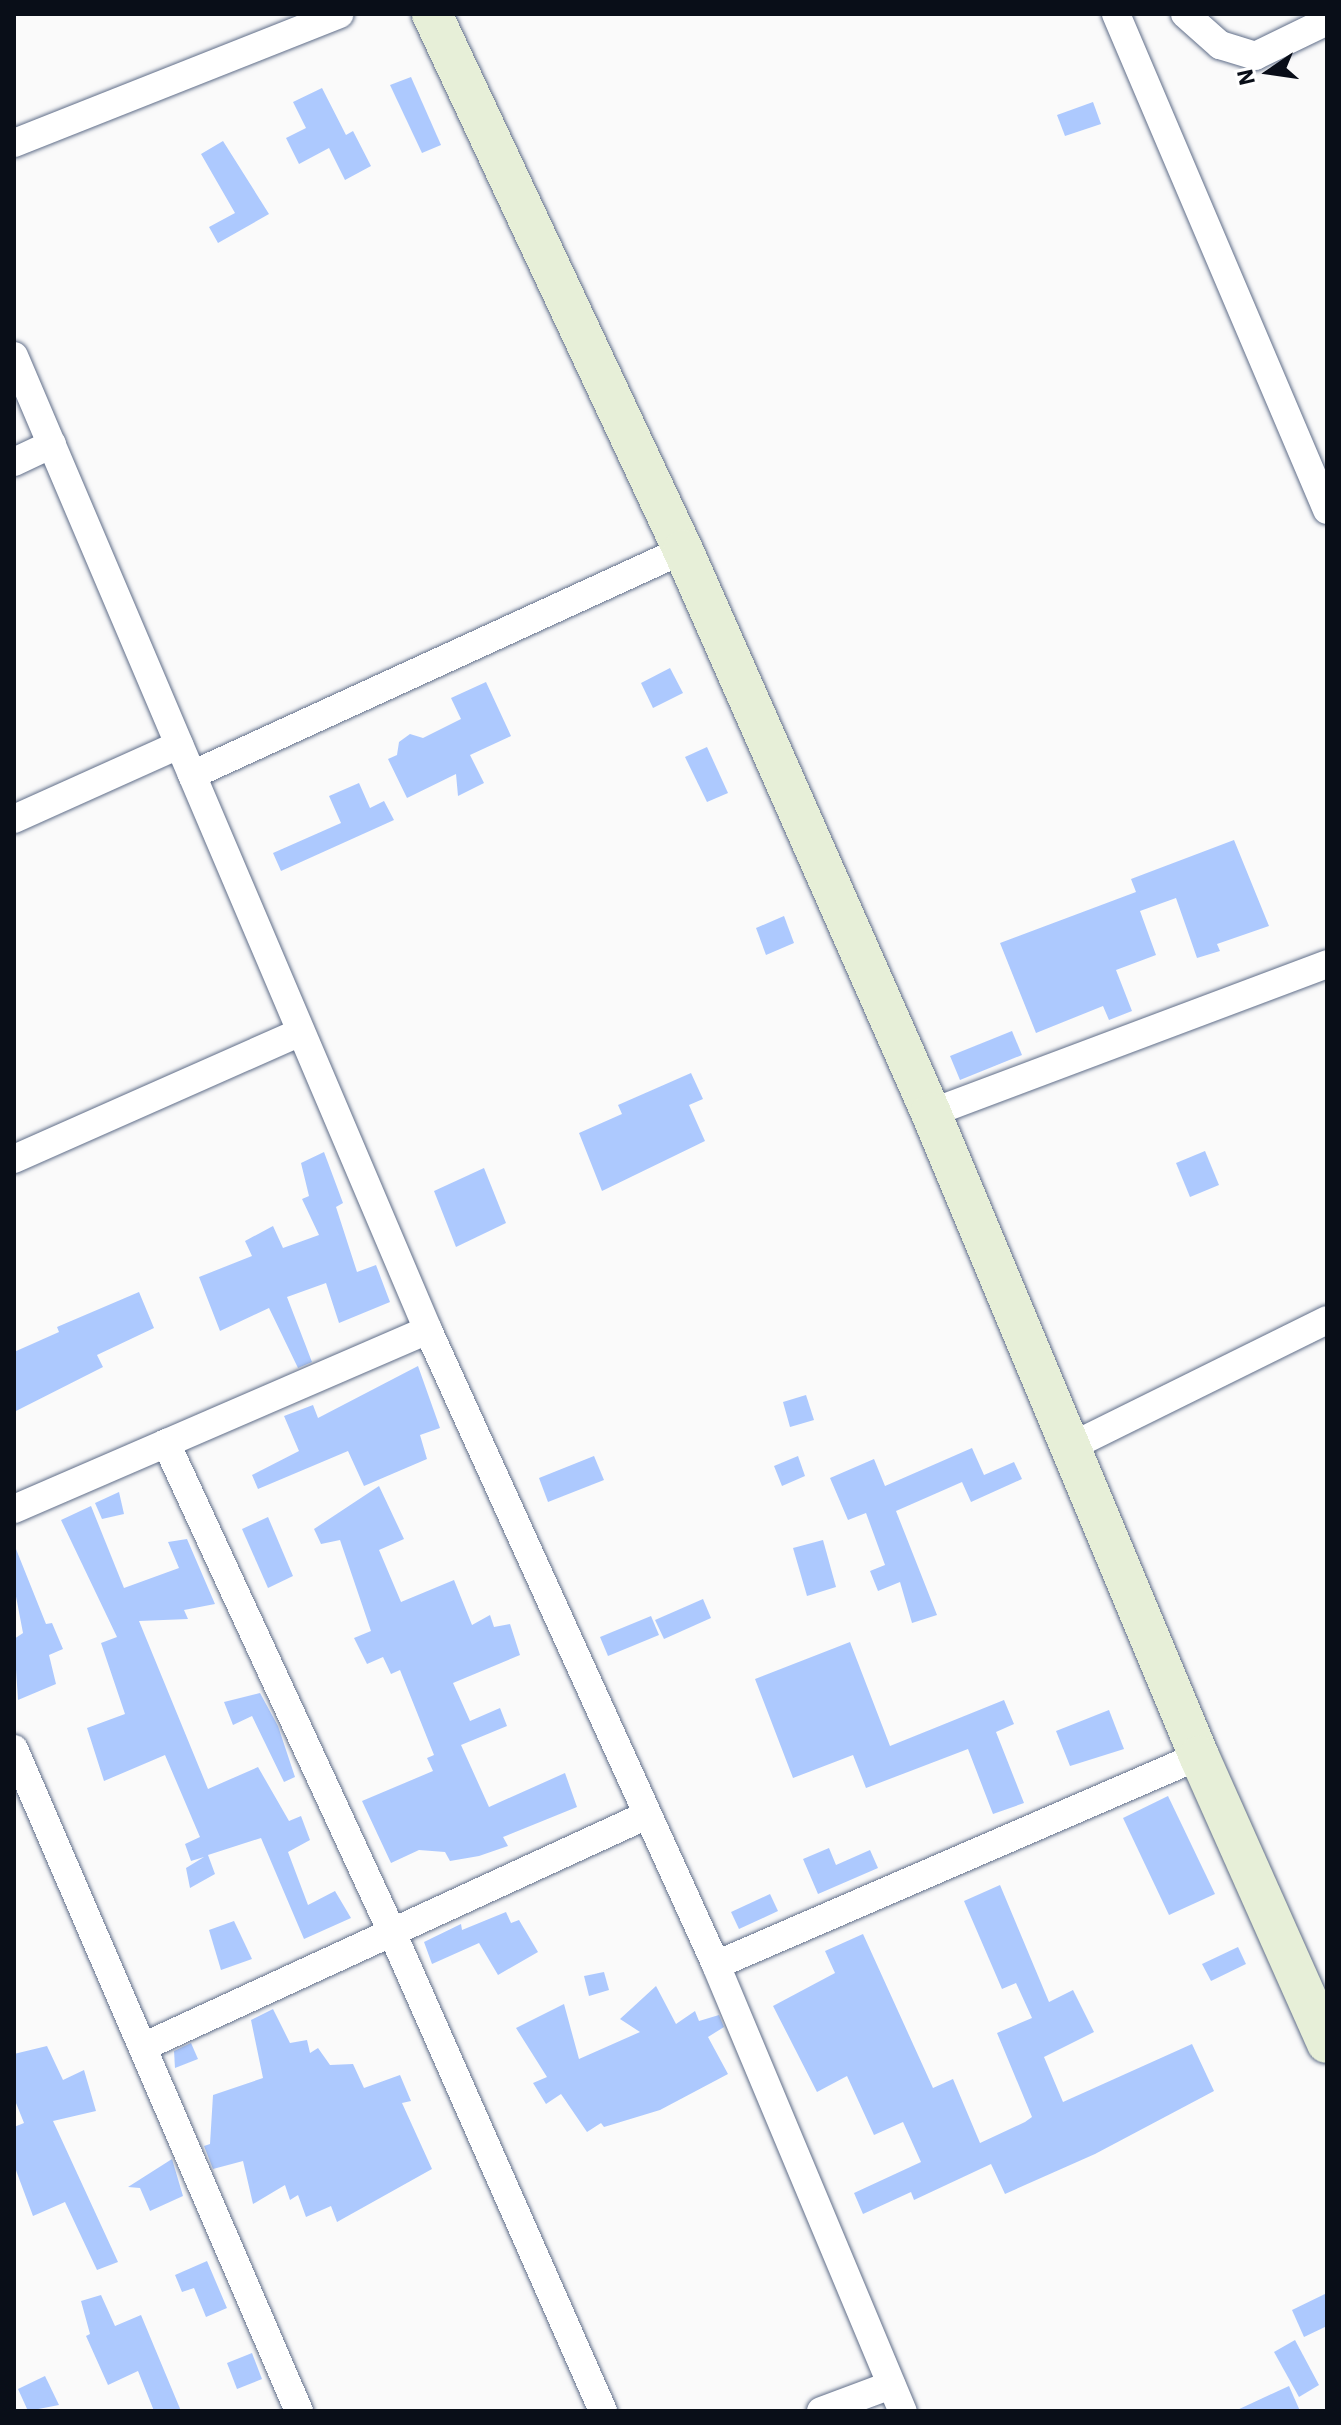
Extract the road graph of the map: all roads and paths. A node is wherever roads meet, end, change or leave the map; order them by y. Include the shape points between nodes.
1 (339, 14) edge
2 (432, 14) edge
3 (1116, 14) edge
4 (1185, 14) edge
5 (1327, 21) edge
6 (14, 143) edge
7 (14, 356) edge
8 (52, 444) junction
9 (14, 462) edge
10 (1327, 510) edge
11 (683, 550) junction
12 (179, 745) junction
13 (192, 775) junction
14 (14, 819) edge
15 (1327, 964) edge
16 (300, 1032) junction
17 (931, 1113) junction
18 (14, 1159) edge
19 (1327, 1320) edge
20 (428, 1330) junction
21 (166, 1443) junction
22 (1072, 1446) junction
23 (14, 1509) edge
24 (14, 1749) edge
25 (1199, 1756) junction
26 (647, 1815) junction
27 (391, 1930) junction
28 (716, 1965) junction
29 (1327, 2043) edge
30 (145, 2046) junction
31 (891, 2385) junction
32 (299, 2411) edge
33 (603, 2411) edge
34 (821, 2411) edge
35 (903, 2411) edge

1 - 6 street
2 - 11 main road
3 - 10 street
4 - 5 street via 1220,45 1255,56
7 - 8 street
8 - 9 street
8 - 12 street
11 - 13 street
11 - 17 main road
12 - 13 street
12 - 14 street
13 - 16 street
15 - 17 street
16 - 18 street
16 - 20 street
17 - 22 main road
19 - 22 street
20 - 21 street
20 - 26 street
21 - 23 street
21 - 27 street
22 - 25 main road
24 - 30 street
25 - 28 street
25 - 29 main road
26 - 27 street
26 - 28 street
27 - 30 street
27 - 33 street
28 - 31 street
30 - 32 street
31 - 34 street
31 - 35 street

